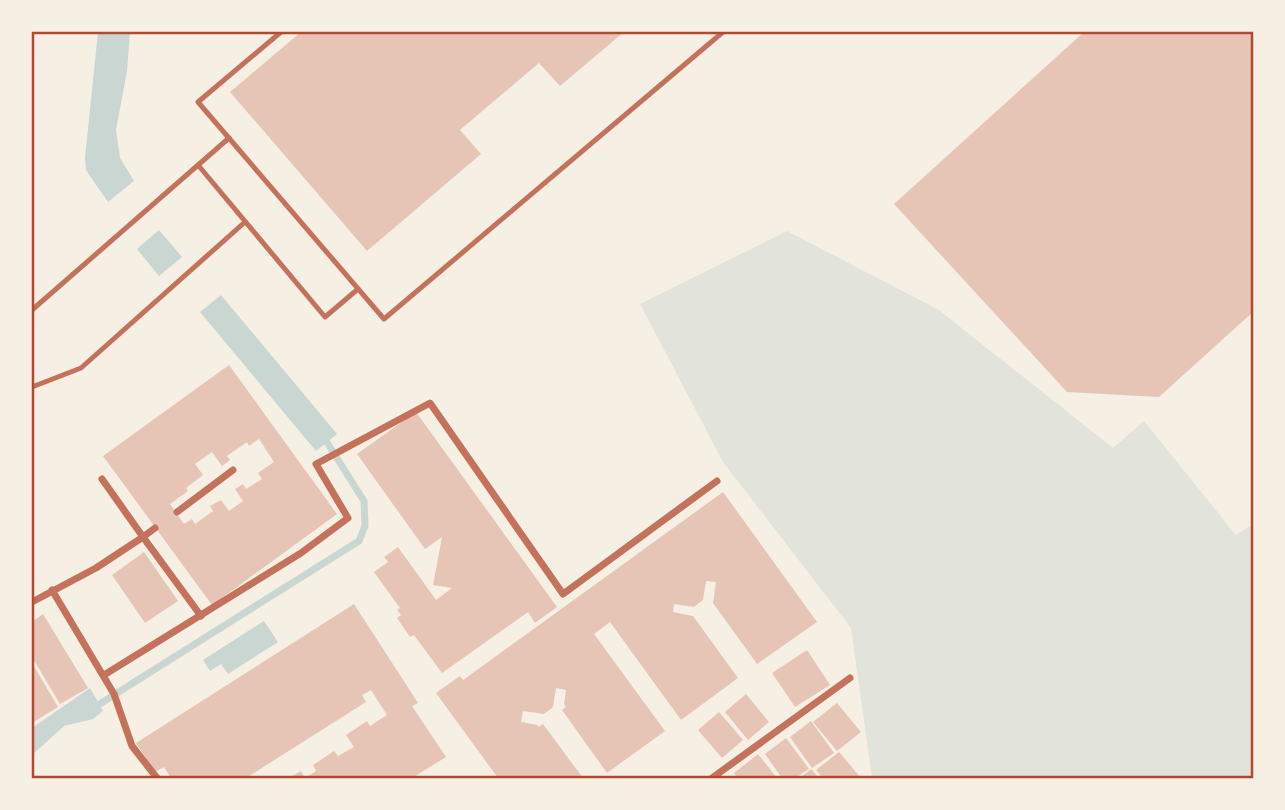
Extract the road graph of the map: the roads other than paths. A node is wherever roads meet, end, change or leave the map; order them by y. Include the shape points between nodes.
1 (281, 32) edge
2 (723, 32) edge
3 (229, 138) junction
4 (198, 165) junction
5 (245, 222) junction
6 (358, 289) junction
7 (32, 310) edge
8 (32, 387) edge
9 (233, 470) dead end
10 (103, 479) dead end
11 (717, 481) dead end
12 (177, 512) dead end
13 (155, 528) dead end
14 (143, 537) junction
15 (52, 590) junction
16 (32, 603) edge
17 (201, 616) junction
18 (104, 675) junction
19 (850, 678) dead end
20 (157, 779) edge
21 (712, 779) edge

1 - 3 lane via 198,102
2 - 6 lane via 384,319
3 - 4 lane
3 - 6 lane
4 - 5 lane
4 - 7 lane
5 - 6 lane via 325,317
5 - 8 lane via 80,368
9 - 12 street
10 - 14 street
11 - 17 street via 563,594 430,403 316,464 348,518
13 - 14 street
14 - 15 street
14 - 17 street
15 - 16 street
15 - 18 street
17 - 18 street
18 - 20 street via 132,746
19 - 21 street

